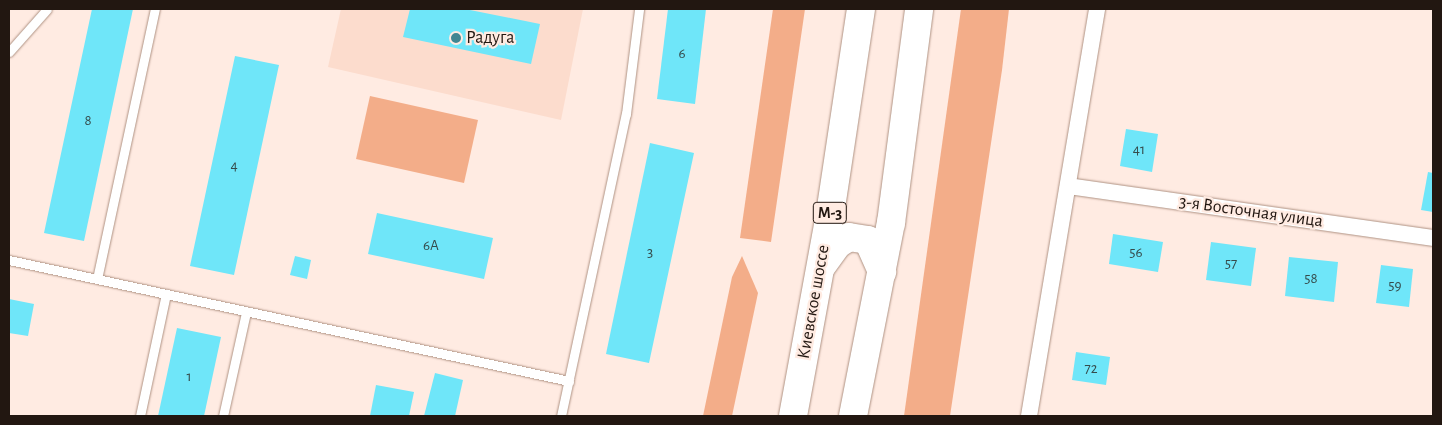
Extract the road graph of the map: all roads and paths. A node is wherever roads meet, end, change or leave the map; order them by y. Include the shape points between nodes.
1 (47, 9) edge
2 (155, 9) edge
3 (639, 9) edge
4 (861, 9) edge
5 (919, 9) edge
6 (1097, 9) edge
7 (9, 52) edge
8 (1068, 186) junction
9 (1433, 238) edge
10 (9, 260) edge
11 (821, 266) junction
12 (882, 272) junction
13 (97, 279) junction
14 (166, 294) junction
15 (246, 312) junction
16 (569, 381) junction
17 (140, 416) edge
18 (223, 416) edge
19 (561, 416) edge
20 (793, 416) edge
21 (853, 416) edge
22 (1029, 416) edge

1 - 7 lane
2 - 13 lane
3 - 16 lane via 626,114
4 - 11 highway, Киевское шоссе / М-3
5 - 12 highway
6 - 8 street
8 - 9 street, 3-я Восточная улица
8 - 22 street
10 - 13 lane
11 - 12 highway via 838,244 849,237 868,240
11 - 20 highway, Киевское шоссе / М-3
12 - 21 highway
13 - 14 lane
14 - 15 lane
14 - 17 lane
15 - 16 lane
15 - 18 lane
16 - 19 lane

